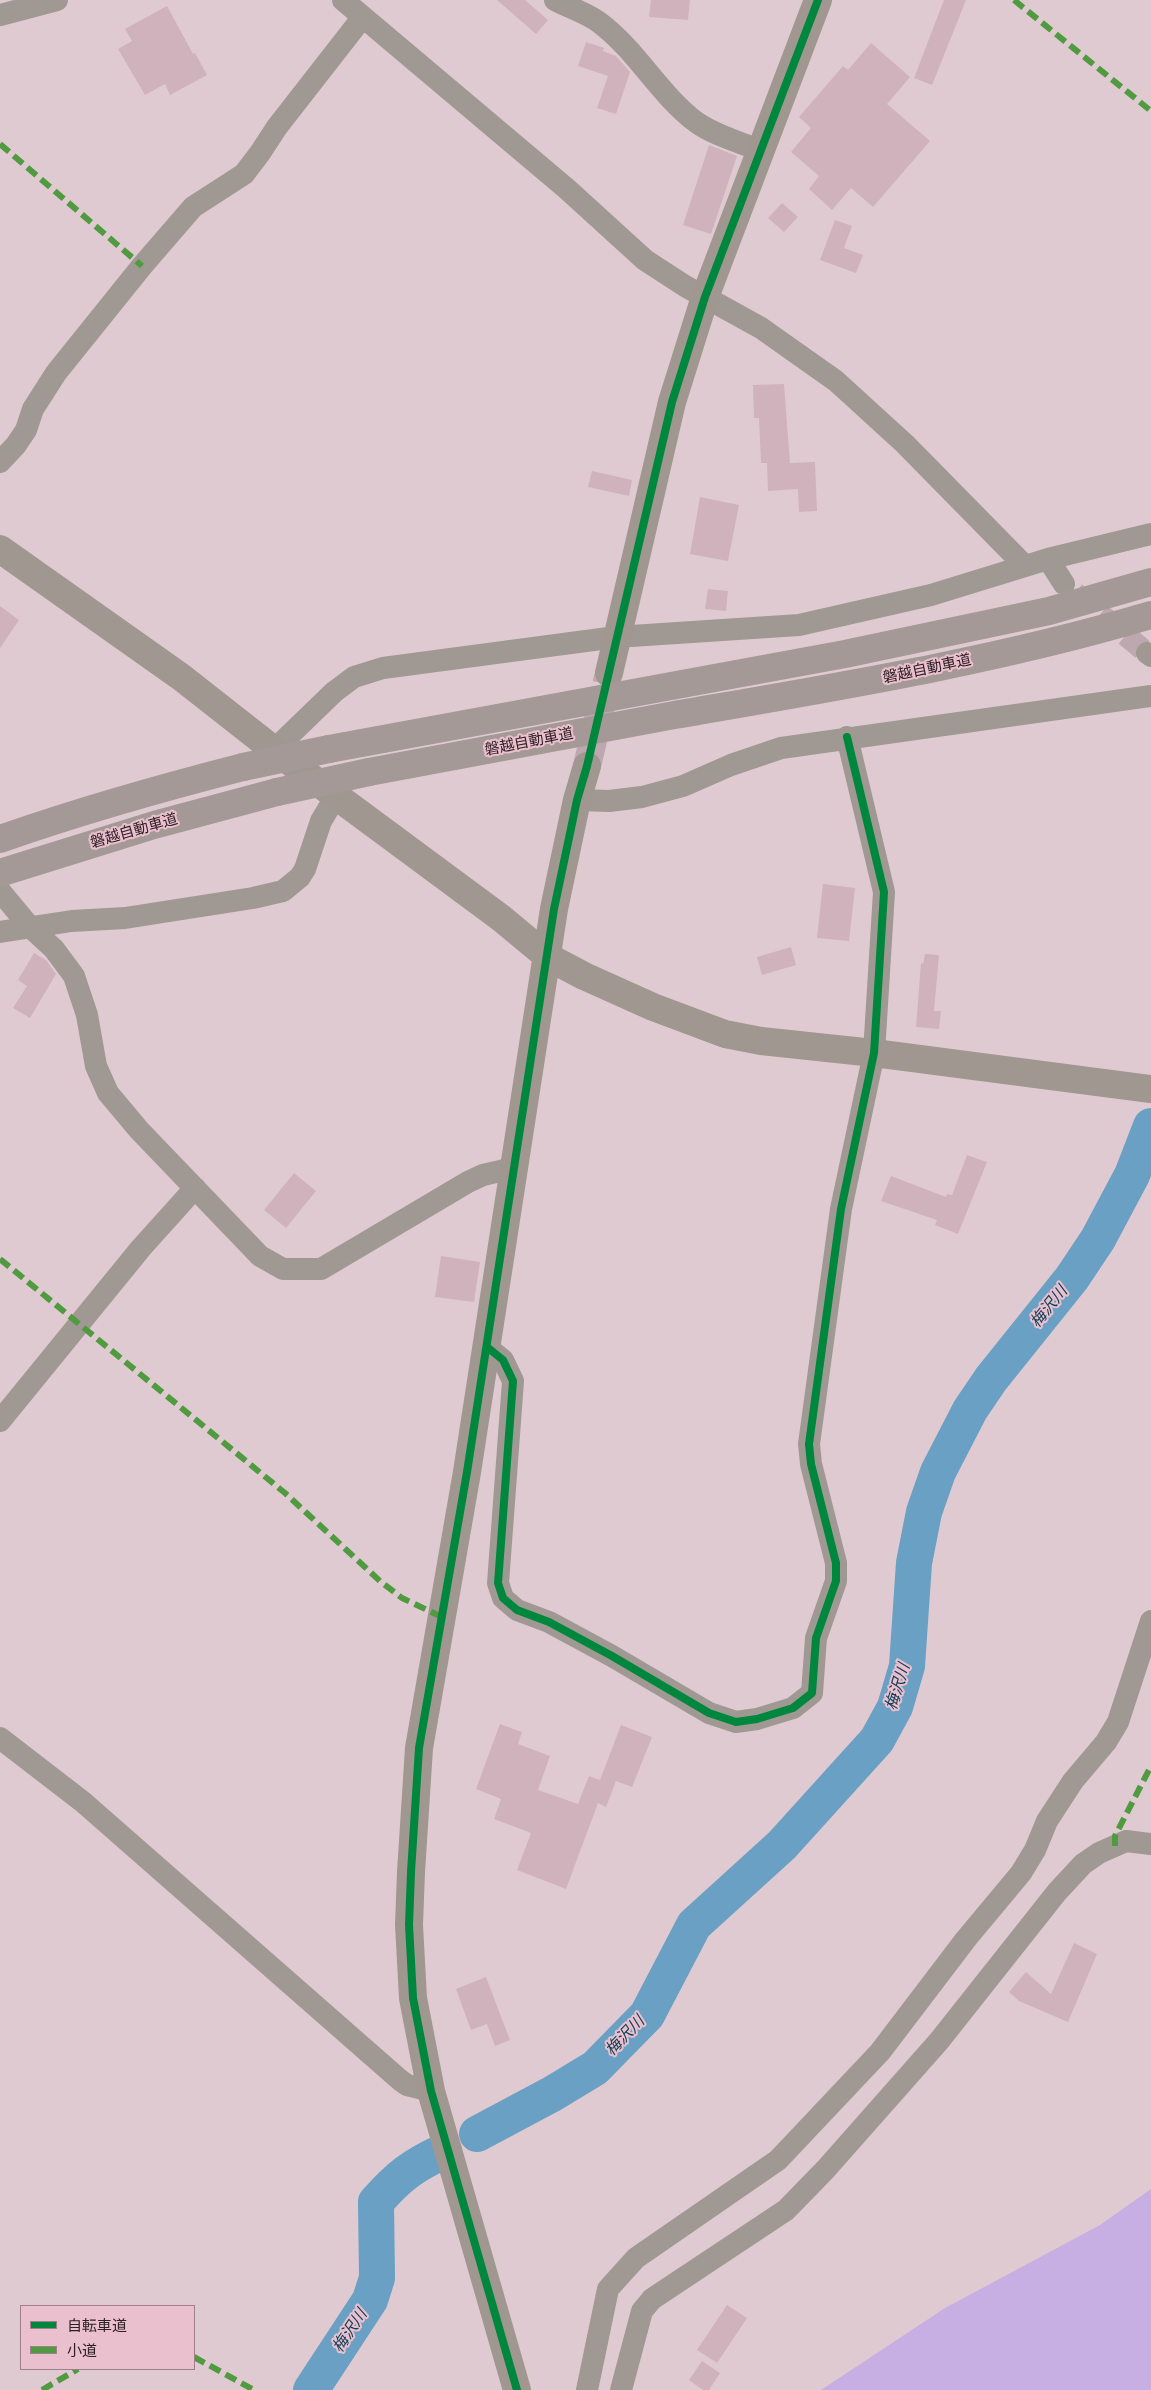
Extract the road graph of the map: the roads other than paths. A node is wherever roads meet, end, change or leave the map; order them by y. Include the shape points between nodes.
1 (57, 0) edge
2 (343, 0) edge
3 (555, 0) edge
4 (818, 0) edge
5 (0, 14) edge
6 (362, 18) junction
7 (760, 150) junction
8 (705, 297) junction
9 (0, 462) edge
10 (1151, 534) edge
11 (0, 549) edge
12 (1048, 559) junction
13 (1024, 566) junction
14 (1151, 582) edge
15 (1064, 584) tunnel mouth
16 (1151, 615) edge
17 (616, 637) junction
18 (609, 673) tunnel mouth
19 (1151, 696) edge
20 (847, 737) junction
21 (274, 750) junction
22 (587, 766) tunnel mouth
23 (336, 796) junction
24 (577, 800) junction
25 (0, 839) edge
26 (0, 873) edge
27 (0, 891) edge
28 (30, 927) junction
29 (0, 932) edge
30 (548, 957) junction
31 (874, 1053) junction
32 (1151, 1089) edge
33 (513, 1168) junction
34 (195, 1188) junction
35 (487, 1347) junction
36 (0, 1421) edge
37 (1151, 1621) edge
38 (0, 1738) edge
39 (1151, 1844) edge
40 (431, 2092) junction
41 (518, 2390) edge
42 (587, 2390) edge
43 (621, 2390) edge

1 - 5 street
2 - 6 street
3 - 7 street via 600,23 698,123
4 - 7 street
6 - 8 street via 567,189 645,260
6 - 9 street via 277,126 244,174 193,206 142,266 56,373 33,409 26,430
7 - 8 street
8 - 13 street via 761,328 836,382 905,444
8 - 17 street via 672,402
10 - 12 street
11 - 21 street via 181,677
12 - 13 street
12 - 15 street
13 - 17 street via 931,595 799,625
14 - 25 highway, 磐越自動車道, bridge via 1049,611 846,654 243,767 134,796
16 - 26 highway, 磐越自動車道, bridge via 855,684 623,724 277,792 154,825
17 - 18 street
17 - 21 street via 441,659 383,668 354,677
19 - 20 street
20 - 24 street via 780,748 683,786 642,797
20 - 31 street via 884,892
21 - 23 street
22 - 24 street
23 - 28 street via 321,821 305,869 283,891 134,916 72,920
23 - 30 street via 501,918
24 - 30 street via 554,909
27 - 28 street
28 - 29 street
28 - 34 street via 54,949 74,976 96,1066 108,1093 138,1130
30 - 31 street via 652,1007 725,1034
30 - 33 street
31 - 32 street
31 - 35 street via 841,1209 809,1444 826,1528 834,1550 836,1581 816,1638 812,1693 799,1704 757,1719 736,1722 709,1713 557,1626 507,1604 498,1583 513,1381 503,1360
33 - 34 street via 483,1175 322,1268 304,1270 283,1269 260,1256
33 - 35 street
34 - 36 street via 141,1248
35 - 40 street via 419,1748 409,1925 413,1998
37 - 42 street via 1118,1722 1057,1805 1021,1874 966,1939 880,2052 778,2160 636,2258 620,2274 608,2289
38 - 40 street via 83,1802 400,2080
39 - 43 street via 1126,1841 1083,1864 939,2040 792,2204 652,2300 642,2311
40 - 41 street

